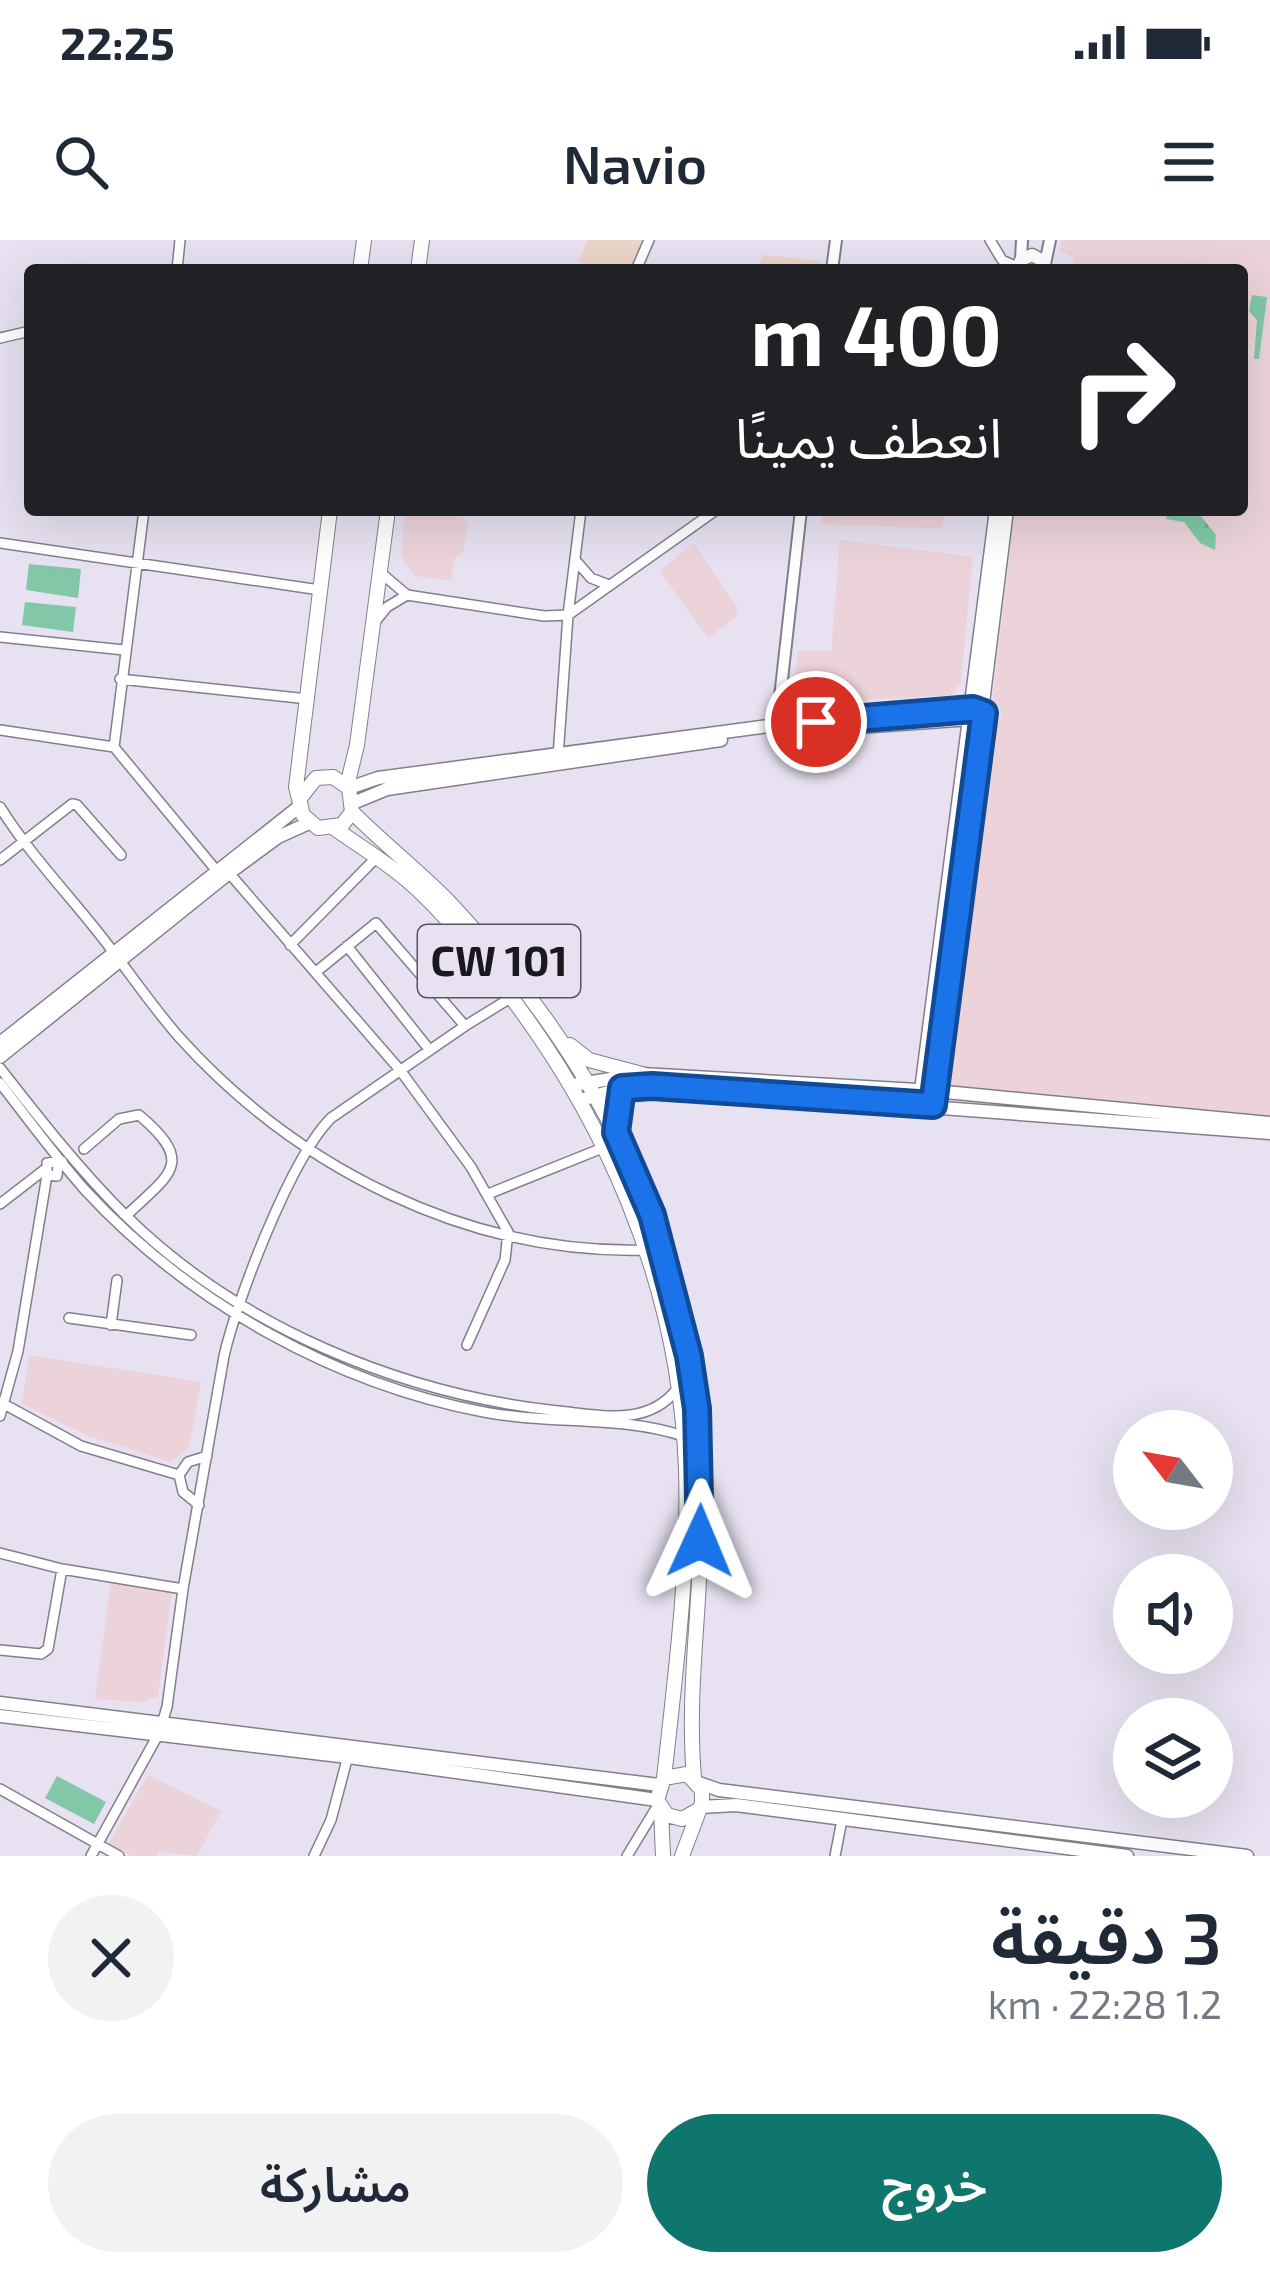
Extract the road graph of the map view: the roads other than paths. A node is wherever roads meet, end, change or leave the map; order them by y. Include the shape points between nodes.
1 (990, 240) edge
2 (1013, 264) edge
3 (143, 516) edge
4 (329, 516) edge
5 (387, 516) edge
6 (580, 516) edge
7 (707, 516) edge
8 (800, 516) edge
9 (995, 516) edge
10 (1006, 516) edge
11 (0, 543) edge
12 (575, 559) junction
13 (136, 563) junction
14 (379, 572) junction
15 (609, 585) junction
16 (320, 590) junction
17 (407, 595) junction
18 (568, 615) junction
19 (371, 627) junction
20 (0, 637) edge
21 (124, 650) junction
22 (120, 679) junction
23 (308, 699) junction
24 (976, 714) junction
25 (776, 729) junction
26 (0, 730) edge
27 (114, 747) junction
28 (558, 758) junction
29 (350, 797) junction
30 (300, 801) junction
31 (0, 806) edge
32 (309, 823) junction
33 (334, 828) junction
34 (26, 841) junction
35 (121, 855) dead end
36 (377, 856) junction
37 (0, 860) edge
38 (223, 872) junction
39 (290, 945) junction
40 (347, 946) junction
41 (116, 956) junction
42 (316, 972) junction
43 (512, 997) junction
44 (465, 1026) junction
45 (560, 1037) junction
46 (0, 1043) edge
47 (428, 1048) junction
48 (0, 1057) edge
49 (0, 1068) edge
50 (400, 1070) junction
51 (630, 1081) junction
52 (0, 1083) edge
53 (585, 1090) junction
54 (927, 1098) junction
55 (1270, 1123) edge
56 (616, 1132) junction
57 (1270, 1132) edge
58 (605, 1147) junction
59 (84, 1149) dead end
60 (307, 1151) junction
61 (64, 1160) junction
62 (46, 1172) junction
63 (488, 1194) junction
64 (0, 1204) edge
65 (126, 1216) junction
66 (508, 1238) junction
67 (646, 1250) junction
68 (118, 1280) dead end
69 (237, 1309) junction
70 (69, 1318) dead end
71 (111, 1325) junction
72 (191, 1335) dead end
73 (467, 1346) dead end
74 (676, 1389) junction
75 (2, 1408) edge
76 (537, 1413) junction
77 (683, 1436) junction
78 (207, 1456) junction
79 (179, 1475) junction
80 (199, 1505) junction
81 (0, 1553) edge
82 (62, 1569) junction
83 (183, 1589) junction
84 (0, 1650) edge
85 (0, 1703) edge
86 (0, 1716) edge
87 (161, 1727) junction
88 (350, 1751) junction
89 (696, 1780) junction
90 (0, 1789) edge
91 (660, 1795) junction
92 (699, 1809) junction
93 (842, 1820) junction
94 (97, 1844) junction
95 (630, 1854) edge
96 (91, 1856) edge
97 (119, 1856) edge
98 (314, 1856) edge
99 (662, 1856) edge
100 (682, 1856) edge
101 (836, 1856) edge
102 (1127, 1856) edge
103 (1247, 1856) edge

1 - 2 street
3 - 13 street
4 - 16 main road
5 - 14 main road
6 - 12 street
7 - 15 street
8 - 25 street
9 - 24 main road
10 - 24 main road
11 - 13 street
12 - 15 street
12 - 18 street
13 - 16 street
13 - 21 street
14 - 17 street
14 - 19 main road
15 - 18 street
16 - 23 main road
17 - 18 street
17 - 19 street
18 - 28 street
19 - 29 main road
20 - 21 street
21 - 22 street
22 - 23 street
22 - 27 street
23 - 30 main road
24 - 25 main road
24 - 54 main road
25 - 28 main road
26 - 27 street
27 - 38 street
28 - 29 main road
29 - 30 main road via 333,777 316,778
29 - 33 main road
29 - 45 main road, CW 101
30 - 32 main road
30 - 38 main road
31 - 34 street
32 - 33 main road
32 - 38 main road
33 - 36 main road, CW 101
34 - 35 street via 72,804
34 - 37 street
34 - 41 street
36 - 39 street
36 - 43 main road, CW 101 via 456,929
38 - 39 street
38 - 41 main road
39 - 42 street
40 - 42 street
40 - 44 street via 381,925
40 - 47 street
41 - 46 main road
41 - 48 main road
41 - 60 street via 179,1037
42 - 50 street
43 - 44 street
43 - 53 main road, CW 101
44 - 47 street
45 - 51 main road
45 - 53 main road, CW 101
47 - 50 street
49 - 61 street
50 - 60 street via 331,1118
50 - 63 street
51 - 53 main road
51 - 54 main road
51 - 56 main road
52 - 61 street
53 - 56 main road, CW 101
53 - 58 main road, CW 101
54 - 55 main road
54 - 57 main road
56 - 89 main road, CW 101 via 663,1250 697,1409
58 - 63 street
58 - 67 main road, CW 101
59 - 65 street via 119,1119 139,1115 164,1136 172,1168
60 - 66 street via 364,1183
60 - 69 street
61 - 62 street via 57,1176
61 - 65 street
61 - 69 street via 117,1220
62 - 64 street
62 - 75 street
63 - 66 street
65 - 69 street
66 - 67 street
66 - 73 street
67 - 74 main road, CW 101
68 - 71 street
69 - 76 street via 316,1356 400,1389 487,1413
69 - 78 street
70 - 71 street
71 - 72 street
74 - 76 street via 638,1415
74 - 77 main road, CW 101
75 - 79 street via 81,1446
76 - 77 street
77 - 91 main road, CW 101 via 674,1706
78 - 79 street
78 - 80 street
79 - 80 street via 183,1492
80 - 83 street
81 - 82 street
82 - 83 street
82 - 84 street via 48,1649
83 - 87 street
85 - 87 main road
86 - 87 main road
87 - 88 main road
87 - 94 street
88 - 91 main road
88 - 98 street
89 - 91 main road via 679,1772
89 - 92 main road
89 - 103 main road via 719,1790
90 - 94 street
91 - 92 main road via 682,1819
91 - 95 street
91 - 99 main road, CW 101
92 - 93 main road via 736,1805
92 - 100 main road
93 - 101 street
93 - 102 main road
94 - 96 street
94 - 97 street

